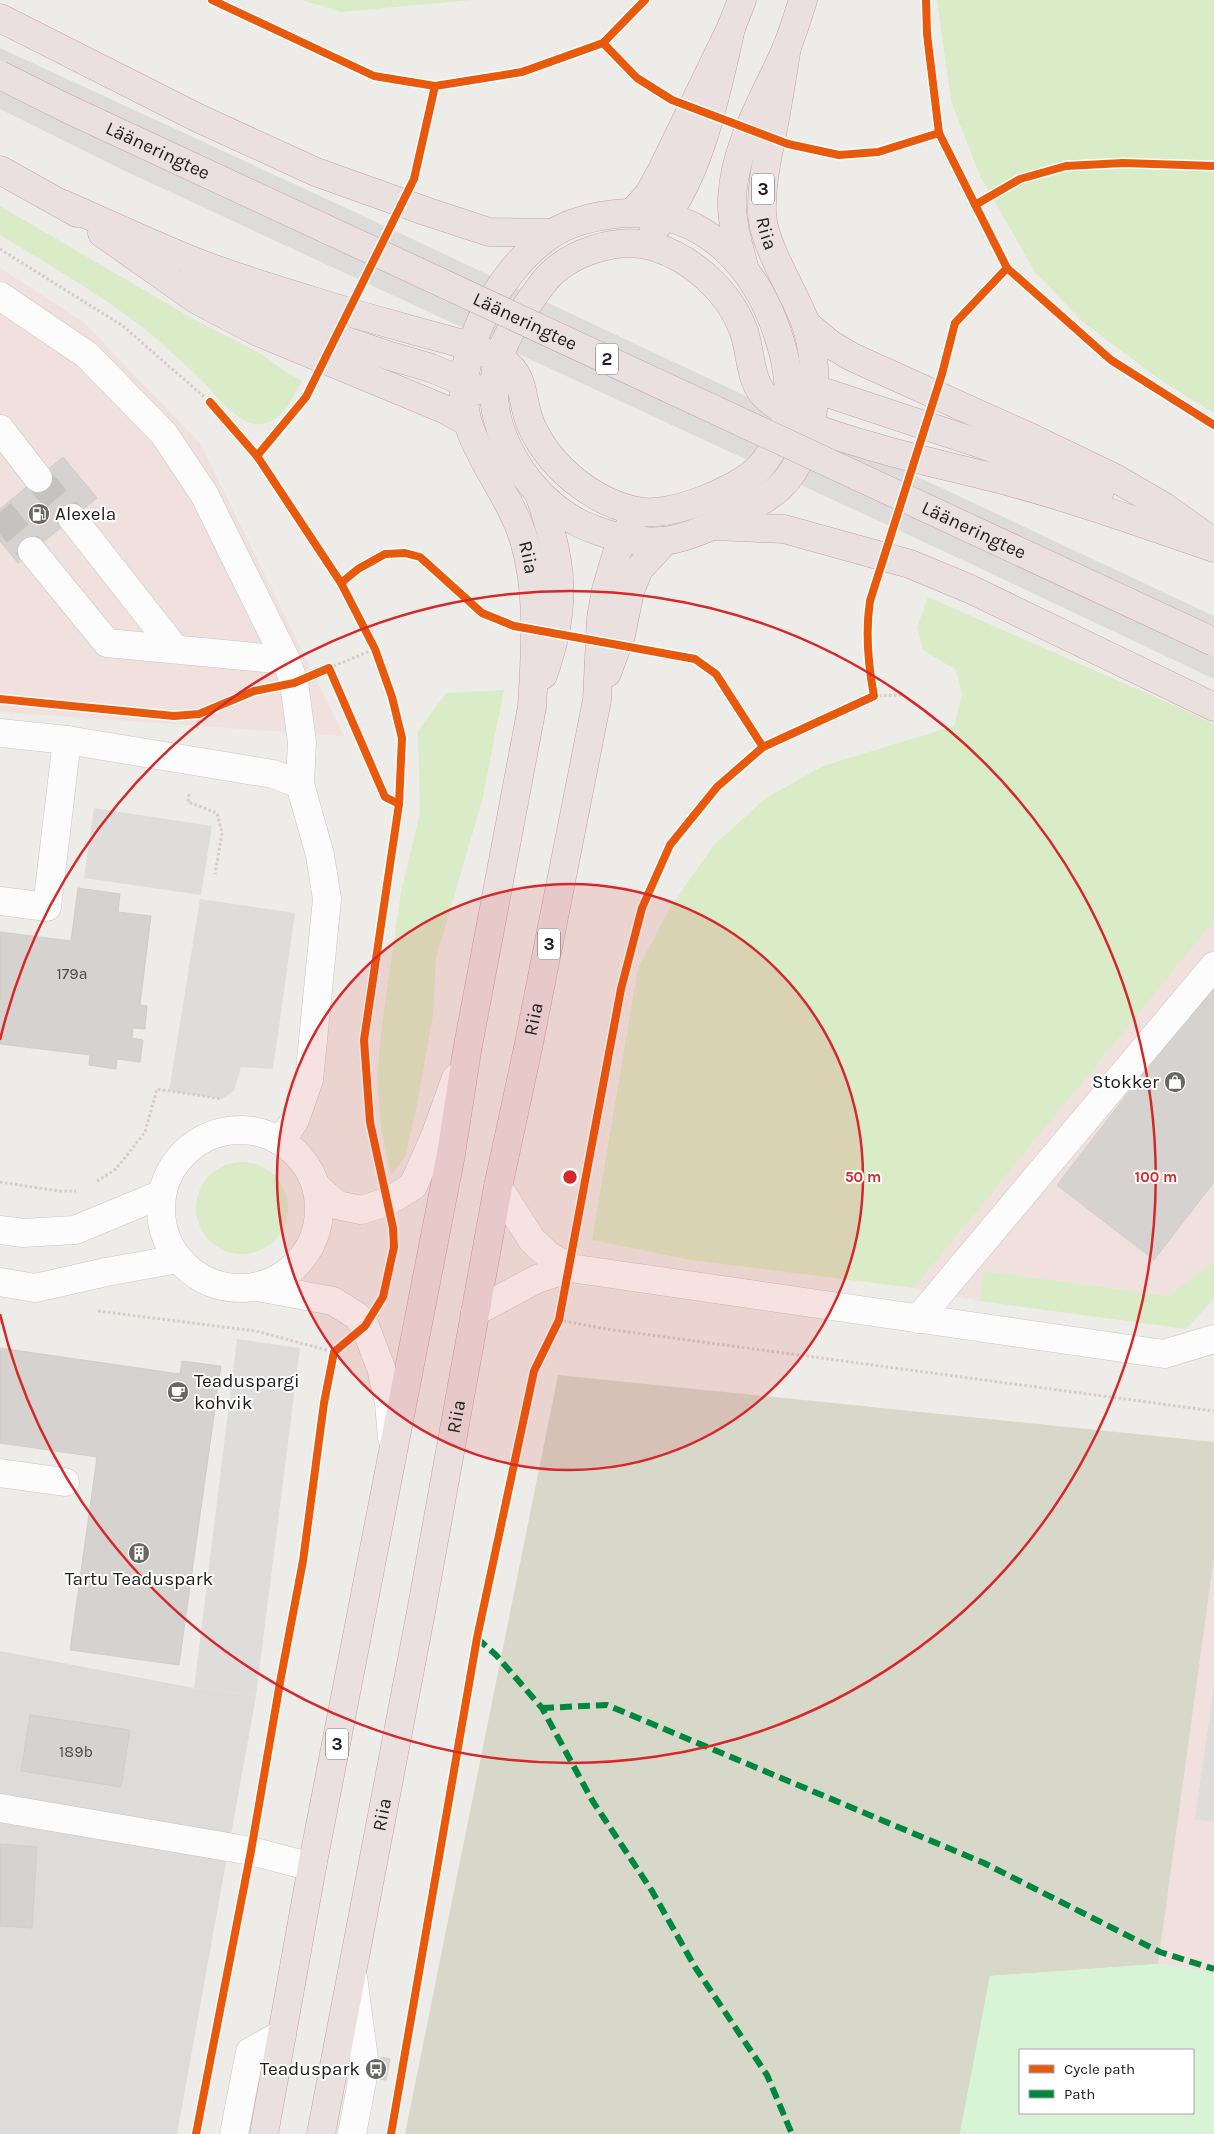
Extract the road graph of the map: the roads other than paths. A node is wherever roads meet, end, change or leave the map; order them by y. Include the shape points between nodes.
1 (742, 0) edge
2 (803, 0) edge
3 (0, 18) edge
4 (731, 28) junction
5 (787, 47) junction
6 (0, 75) edge
7 (0, 170) edge
8 (62, 204) junction
9 (633, 212) junction
10 (666, 218) junction
11 (552, 233) junction
12 (637, 244) junction
13 (745, 268) junction
14 (0, 296) edge
15 (806, 324) junction
16 (471, 346) junction
17 (500, 359) junction
18 (788, 370) junction
19 (462, 381) junction
20 (815, 389) junction
21 (494, 408) junction
22 (787, 411) junction
23 (467, 422) junction
24 (811, 426) junction
25 (0, 429) edge
26 (38, 478) tunnel mouth
27 (539, 494) junction
28 (640, 512) junction
29 (72, 518) tunnel mouth
30 (714, 526) junction
31 (621, 539) junction
32 (665, 541) junction
33 (1214, 545) edge
34 (32, 551) tunnel mouth
35 (1214, 642) edge
36 (175, 649) junction
37 (290, 672) junction
38 (597, 700) junction
39 (532, 707) junction
40 (1214, 707) edge
41 (0, 733) edge
42 (67, 740) junction
43 (300, 784) junction
44 (0, 901) edge
45 (1214, 966) edge
46 (467, 1051) junction
47 (281, 1141) junction
48 (317, 1187) junction
49 (498, 1187) junction
50 (162, 1194) junction
51 (0, 1230) edge
52 (178, 1259) junction
53 (570, 1268) junction
54 (0, 1282) edge
55 (258, 1287) junction
56 (475, 1312) junction
57 (918, 1319) junction
58 (1214, 1339) edge
59 (394, 1455) junction
60 (0, 1474) edge
61 (65, 1482) dead end
62 (0, 1808) edge
63 (312, 1868) junction
64 (352, 1967) junction
65 (282, 2034) junction
66 (234, 2134) edge
67 (264, 2134) edge
68 (321, 2134) edge
69 (352, 2134) edge

1 - 4 highway
2 - 5 highway, Riia / 3
3 - 11 highway via 198,118 316,172 489,232
4 - 9 highway via 657,179
4 - 10 highway via 714,102 681,195
5 - 13 highway, Riia / 3 via 759,103 734,180 733,224
5 - 15 highway, Riia / 3 via 763,181 762,217 769,244
6 - 35 highway, Lääneringtee / 2, bridge
7 - 8 highway
8 - 16 highway via 195,262 360,316
8 - 19 highway via 268,314
8 - 23 highway via 197,300 258,332 444,409
9 - 10 highway
9 - 11 highway via 597,216
10 - 12 highway
10 - 13 highway via 708,234
11 - 16 highway via 527,253 504,283 485,313
12 - 17 highway via 610,244 574,258 549,276 526,306
12 - 22 highway via 657,248 693,266 721,290 743,327 762,394
13 - 18 highway via 779,337
14 - 37 street via 87,355 164,434 204,494
15 - 20 highway
15 - 33 highway via 852,357 1114,478 1163,506
16 - 17 highway
16 - 19 highway
17 - 21 highway via 495,376
17 - 28 highway via 513,368 520,381 531,424 550,456 573,480 605,500
18 - 20 highway
18 - 22 highway
19 - 21 highway via 479,391
19 - 23 highway, Riia
20 - 24 highway
20 - 33 highway via 984,445 1121,500
21 - 27 highway via 511,456
22 - 24 highway
22 - 28 highway via 772,452 740,483 670,510
23 - 39 highway, Riia / 3 via 477,447 512,507 530,564 535,658
24 - 30 highway via 795,468 781,487
24 - 33 highway via 841,438 1054,494
25 - 26 street
27 - 31 highway via 576,522
27 - 39 highway, Riia / 3 via 558,556 560,600 550,655
28 - 31 highway, Riia / 3
29 - 36 street
30 - 32 highway
30 - 40 highway via 784,529 910,564
31 - 32 highway
31 - 38 highway, Riia / 3 via 601,618
32 - 38 highway, Riia / 3 via 639,569 630,590 621,635
34 - 36 street via 107,643
36 - 37 street
37 - 43 street via 302,742
38 - 49 highway, Riia / 3
39 - 46 highway, Riia / 3
41 - 42 street
42 - 43 street via 273,774
42 - 44 street via 47,907
43 - 47 street via 320,854 328,899 309,1080 295,1120
45 - 57 street
46 - 48 street via 413,1186 387,1202 361,1210 337,1205
46 - 59 highway, Riia / 3 via 451,1154
47 - 48 street via 309,1168
47 - 50 street via 258,1131 232,1130 208,1137 186,1150 171,1170
48 - 55 street via 320,1212 315,1238 302,1260 282,1277
49 - 53 street via 532,1240 548,1255
49 - 56 highway, Riia / 3
50 - 51 street via 75,1230 23,1233
50 - 52 street via 161,1217 167,1240
52 - 54 street via 35,1288
52 - 55 street via 194,1274 214,1284
53 - 56 street via 537,1279
53 - 57 street
55 - 59 street via 333,1301 357,1316 366,1326 389,1403
56 - 64 highway, Riia / 3
57 - 58 street via 1164,1354
59 - 63 highway, Riia / 3
60 - 61 street
62 - 63 street via 251,1850
63 - 65 highway, Riia / 3
64 - 68 highway, Riia / 3
64 - 69 street via 365,2066
65 - 66 street via 250,2052
65 - 67 highway, Riia / 3

